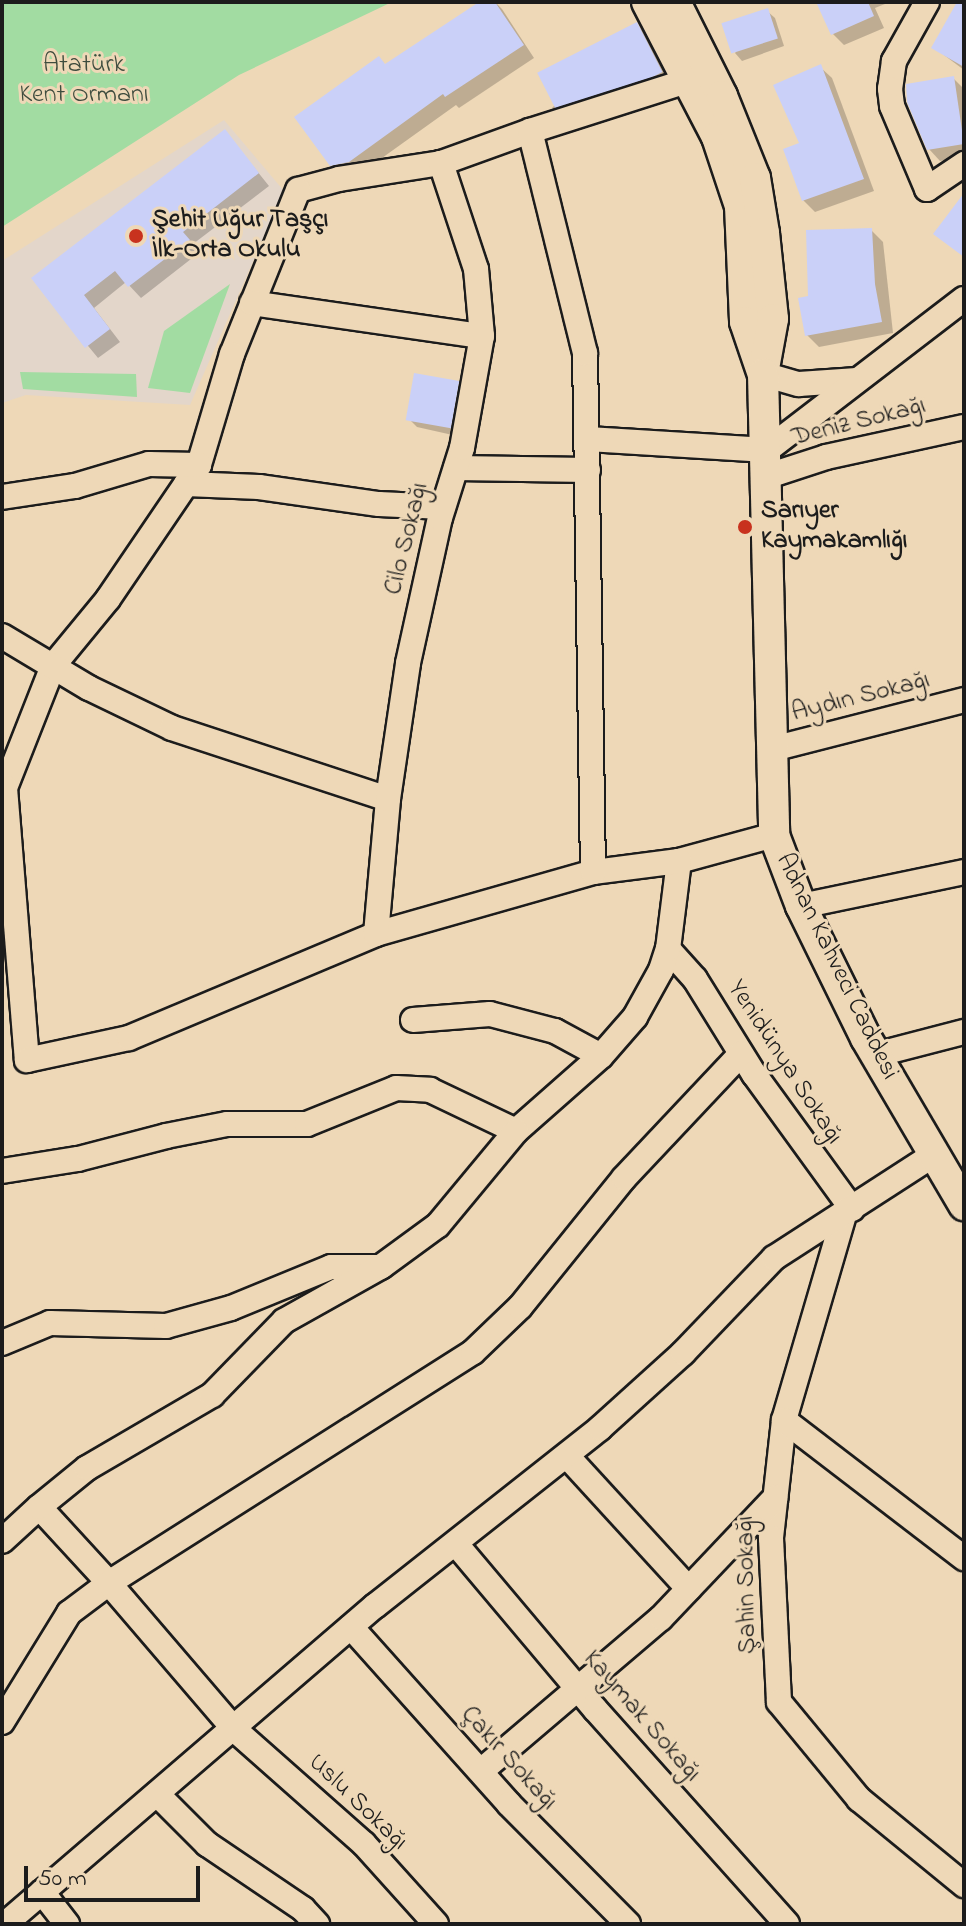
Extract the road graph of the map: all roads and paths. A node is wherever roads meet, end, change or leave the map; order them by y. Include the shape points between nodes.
1 (647, 2) edge
2 (675, 2) edge
3 (927, 2) edge
4 (687, 81) junction
5 (530, 131) junction
6 (441, 163) junction
7 (964, 164) edge
8 (964, 299) edge
9 (252, 303) junction
10 (482, 336) junction
11 (763, 374) junction
12 (857, 380) junction
13 (964, 427) edge
14 (588, 439) junction
15 (767, 463) junction
16 (456, 468) junction
17 (588, 470) junction
18 (192, 474) junction
19 (2, 497) edge
20 (443, 507) junction
21 (2, 636) edge
22 (53, 666) junction
23 (964, 700) edge
24 (773, 749) junction
25 (388, 799) junction
26 (774, 835) junction
27 (679, 861) junction
28 (593, 872) junction
29 (964, 872) edge
30 (8, 874) edge
31 (801, 906) junction
32 (376, 934) junction
33 (668, 949) junction
34 (413, 1020) dead end
35 (964, 1032) edge
36 (741, 1054) junction
37 (875, 1055) junction
38 (601, 1056) junction
39 (516, 1131) junction
40 (933, 1155) junction
41 (2, 1171) edge
42 (964, 1205) edge
43 (848, 1212) junction
44 (382, 1266) junction
45 (2, 1343) edge
46 (784, 1420) junction
47 (567, 1456) junction
48 (775, 1498) junction
49 (39, 1507) junction
50 (2, 1541) edge
51 (456, 1544) junction
52 (964, 1558) edge
53 (109, 1583) junction
54 (689, 1589) junction
55 (351, 1627) junction
56 (576, 1687) junction
57 (2, 1722) edge
58 (234, 1729) junction
59 (481, 1771) junction
60 (157, 1794) junction
61 (964, 1885) edge
62 (42, 1892) junction
63 (5, 1924) edge
64 (67, 1924) edge
65 (317, 1924) edge
66 (436, 1924) edge
67 (628, 1924) edge
68 (787, 1924) edge

1 - 4 main road, Adnan Kahveci Caddesi
2 - 11 main road, Adnan Kahveci Caddesi via 755,178 773,319
3 - 7 street via 894,61 892,106 927,189
4 - 5 street
4 - 11 main road, Adnan Kahveci Caddesi via 717,137 740,206 745,322
5 - 6 street
5 - 14 street via 585,353
6 - 9 street via 298,190
6 - 10 street, Cilo Sokağı via 476,269
8 - 12 street
9 - 10 street
9 - 18 street
10 - 16 street, Cilo Sokağı
11 - 12 street via 799,384
11 - 15 main road, Adnan Kahveci Caddesi
12 - 15 street
13 - 15 street, Deniz Sokağı via 826,457
14 - 15 street
14 - 17 street
15 - 24 main road, Adnan Kahveci Caddesi
16 - 17 street
16 - 20 street, Cilo Sokağı
17 - 28 street
18 - 19 street via 149,464 75,486
18 - 20 street via 379,504
18 - 22 street via 108,599
20 - 25 street, Cilo Sokağı via 408,663
21 - 22 street
22 - 25 street via 172,728
22 - 30 street via 5,788
23 - 24 street, Aydın Sokağı
24 - 26 main road, Adnan Kahveci Caddesi
25 - 32 street, Cilo Sokağı
26 - 27 street
26 - 31 main road, Adnan Kahveci Caddesi
27 - 28 street
27 - 33 street
28 - 32 street
29 - 31 street
30 - 32 street via 27,1060 129,1038
31 - 37 main road, Adnan Kahveci Caddesi
33 - 36 street, Yenidünya Sokağı via 695,979
33 - 38 street via 635,1017
34 - 38 street via 490,1014 555,1031
35 - 37 street
36 - 43 street, Yenidünya Sokağı
36 - 53 street via 624,1178 520,1307 473,1352
37 - 40 main road, Adnan Kahveci Caddesi
38 - 39 street
39 - 41 street via 430,1090 396,1088 307,1124 227,1124
39 - 44 street via 438,1225
40 - 42 main road, Adnan Kahveci Caddesi
40 - 43 street
43 - 46 street, Şahin Sokağı
43 - 47 street via 774,1258 683,1353
44 - 45 street via 331,1267 231,1308 166,1326 50,1323
44 - 49 street via 284,1321 212,1395 87,1468
46 - 48 street, Şahin Sokağı
46 - 52 street
47 - 51 street
47 - 54 street
48 - 54 street
48 - 61 street, Şahin Sokağı via 771,1538 779,1702 859,1799
49 - 50 street
49 - 53 street, Uslu Sokağı
51 - 55 street
51 - 56 street, Kaymak Sokağı
53 - 57 street via 69,1613
53 - 58 street, Uslu Sokağı
54 - 56 street
55 - 58 street
55 - 59 street, Çakır Sokağı
56 - 59 street
56 - 68 street, Kaymak Sokağı
58 - 60 street
58 - 66 street, Uslu Sokağı via 364,1844
59 - 67 street, Çakır Sokağı
60 - 62 street
60 - 65 street via 207,1844
62 - 63 street
62 - 64 street

